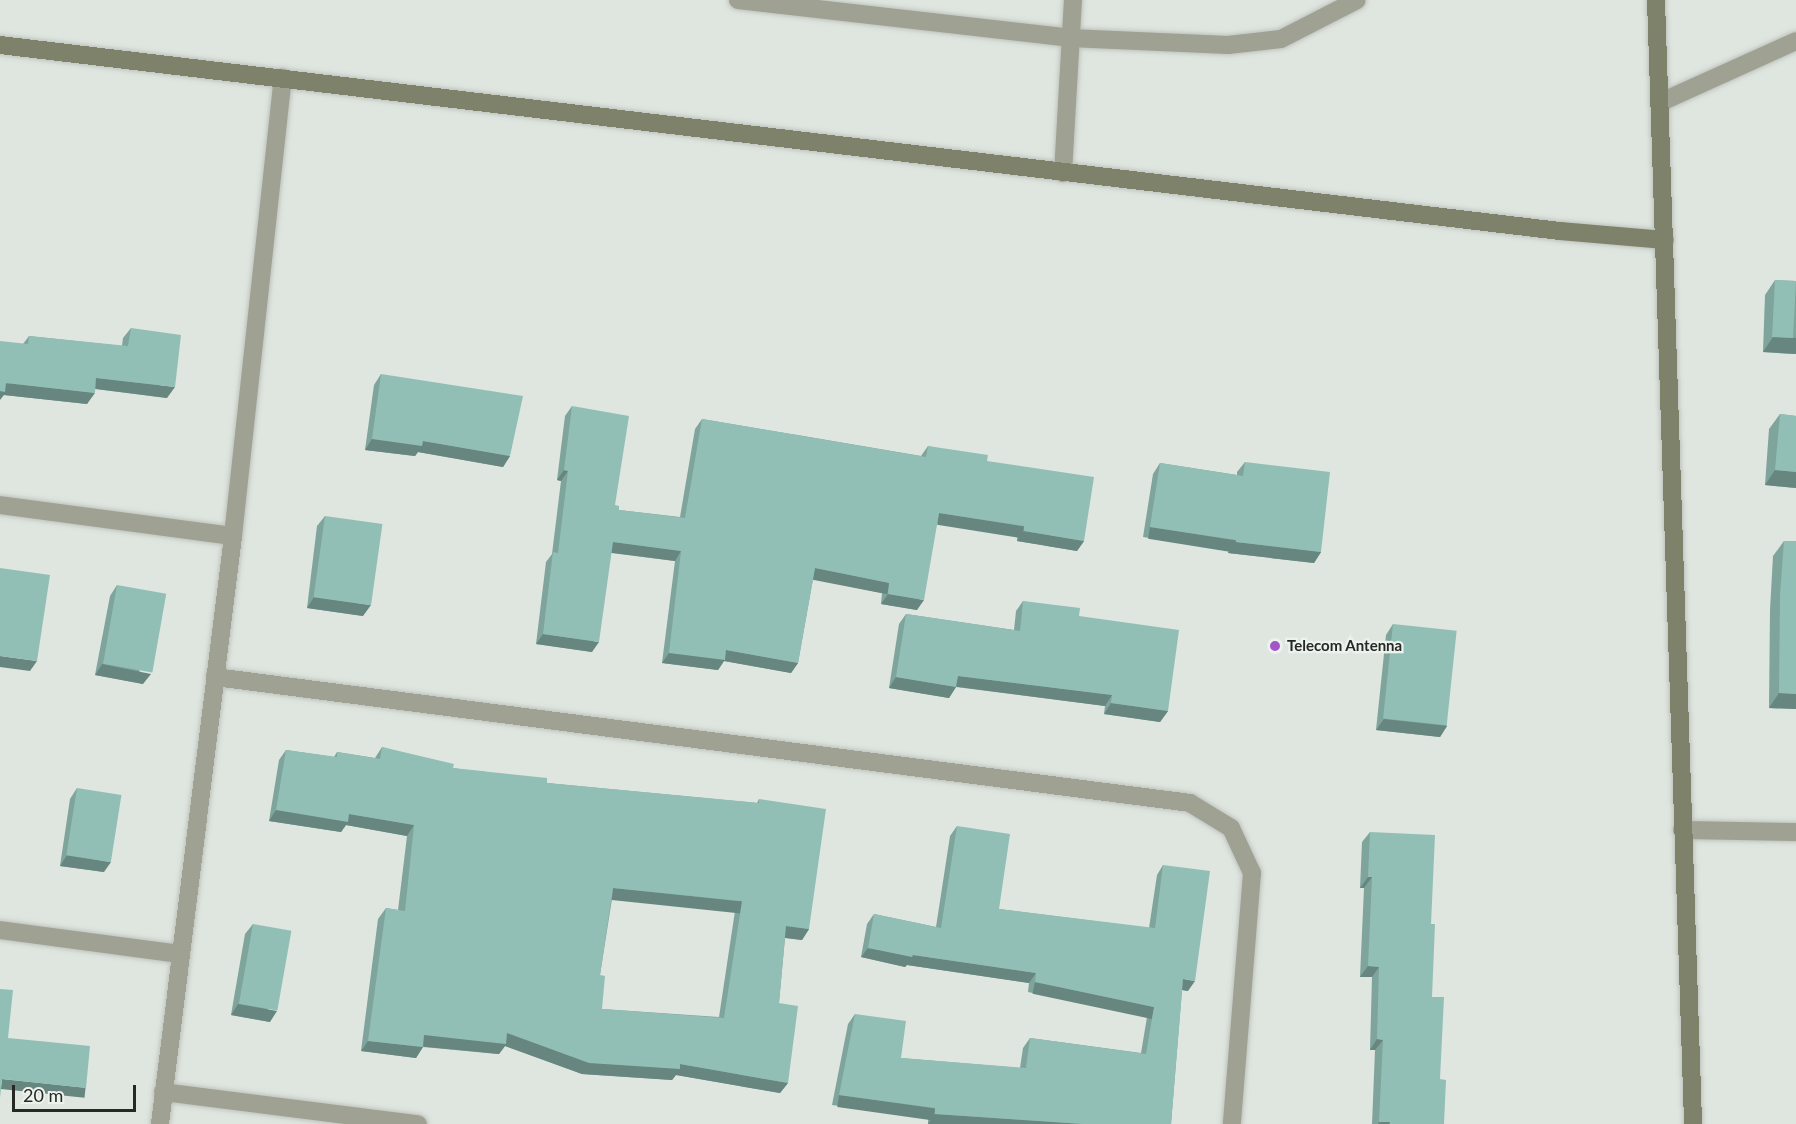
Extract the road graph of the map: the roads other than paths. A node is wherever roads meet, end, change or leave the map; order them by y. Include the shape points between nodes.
1 (738, 0) edge
2 (1072, 0) edge
3 (1357, 0) edge
4 (1656, 0) edge
5 (1070, 38) junction
6 (1796, 40) edge
7 (0, 45) edge
8 (283, 78) junction
9 (1661, 102) junction
10 (1062, 173) junction
11 (1665, 240) junction
12 (0, 505) edge
13 (232, 536) junction
14 (215, 676) junction
15 (1682, 830) junction
16 (1796, 832) edge
17 (0, 930) edge
18 (180, 954) junction
19 (163, 1092) junction
20 (160, 1124) edge
21 (418, 1124) edge
22 (1232, 1124) edge
23 (1693, 1124) edge

1 - 5 street
2 - 5 street
3 - 5 street via 1281,39 1228,45
4 - 9 street
5 - 10 street
6 - 9 street
7 - 8 street
8 - 10 street
8 - 13 street
9 - 11 street
10 - 11 street
11 - 15 street
12 - 13 street
13 - 14 street
14 - 18 street
14 - 22 street via 1190,803 1231,828 1252,873
15 - 16 street
15 - 23 street
17 - 18 street
18 - 19 street
19 - 20 street
19 - 21 street

